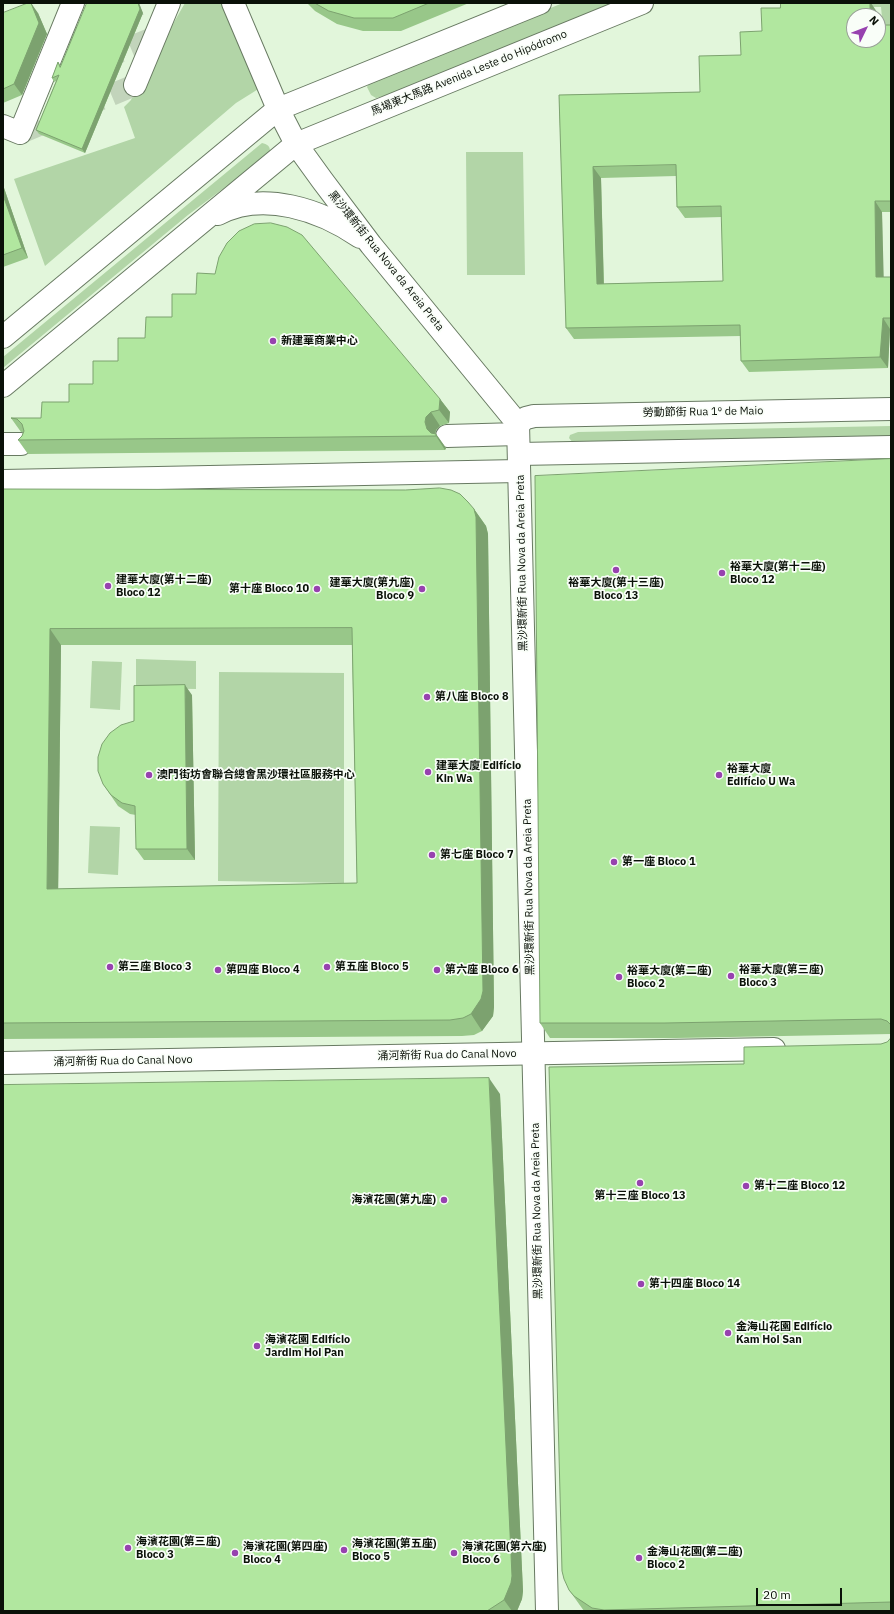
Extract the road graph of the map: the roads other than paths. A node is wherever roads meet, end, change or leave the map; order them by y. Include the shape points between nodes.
1 (73, 3) edge
2 (168, 3) edge
3 (233, 3) edge
4 (540, 3) edge
5 (642, 3) edge
6 (135, 85) dead end
7 (278, 108) junction
8 (3, 126) edge
9 (296, 144) junction
10 (197, 226) junction
11 (371, 244) junction
12 (3, 337) edge
13 (3, 386) edge
14 (891, 408) edge
15 (447, 436) dead end
16 (519, 446) junction
17 (891, 446) edge
18 (3, 481) edge
19 (797, 1048) edge
20 (533, 1053) junction
21 (3, 1063) edge
22 (547, 1611) edge

1 - 8 main road via 20,133
2 - 6 main road
3 - 7 main road, 黑沙環新街 Rua Nova da Areia Preta
4 - 7 main road
5 - 9 main road, 馬場東大馬路 Avenida Leste do Hipódromo
7 - 9 main road, 黑沙環新街 Rua Nova da Areia Preta
7 - 12 main road
9 - 10 main road, 馬場東大馬路 Avenida Leste do Hipódromo
9 - 11 main road, 黑沙環新街 Rua Nova da Areia Preta
10 - 11 main road via 223,212 251,204 285,205 316,213 345,226
10 - 13 main road
11 - 16 main road, 黑沙環新街 Rua Nova da Areia Preta
14 - 16 main road, 勞動節街 Rua 1º de Maio via 534,416 526,418
15 - 16 main road
16 - 17 main road
16 - 18 main road
16 - 20 main road, 黑沙環新街 Rua Nova da Areia Preta
19 - 20 main road, 涌河新街 Rua do Canal Novo
20 - 21 main road, 涌河新街 Rua do Canal Novo
20 - 22 main road, 黑沙環新街 Rua Nova da Areia Preta

